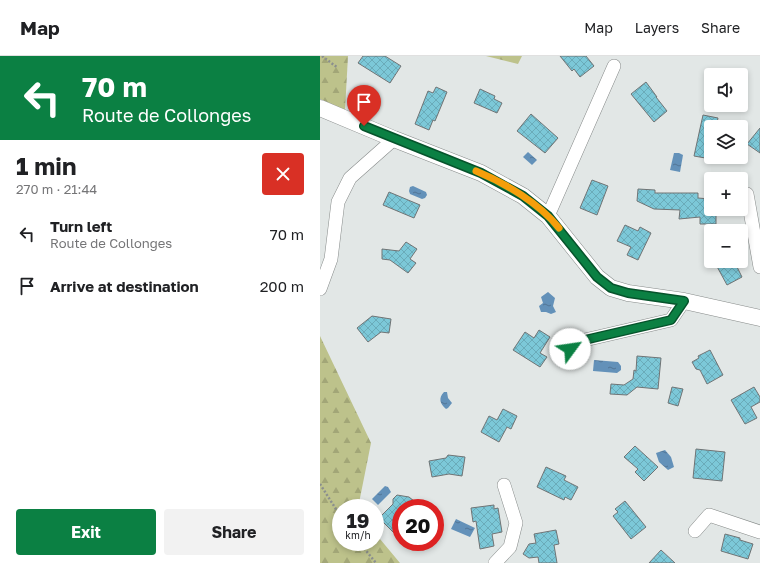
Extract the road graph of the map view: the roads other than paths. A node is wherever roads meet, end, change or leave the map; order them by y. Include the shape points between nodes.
1 (614, 66) dead end
2 (320, 108) edge
3 (394, 139) junction
4 (748, 200) edge
5 (548, 216) junction
6 (760, 267) edge
7 (320, 289) edge
8 (684, 301) junction
9 (760, 318) edge
10 (570, 349) dead end
11 (504, 485) dead end
12 (694, 530) dead end
13 (760, 532) edge
14 (495, 563) edge

1 - 5 street
2 - 3 main road
3 - 5 main road via 481,173 523,196
3 - 7 street via 350,178 338,202 331,259
4 - 6 street
5 - 8 main road via 597,277 611,288
8 - 9 main road
8 - 10 street via 671,320 576,342
11 - 14 street via 516,523 510,547
12 - 13 street via 709,515

